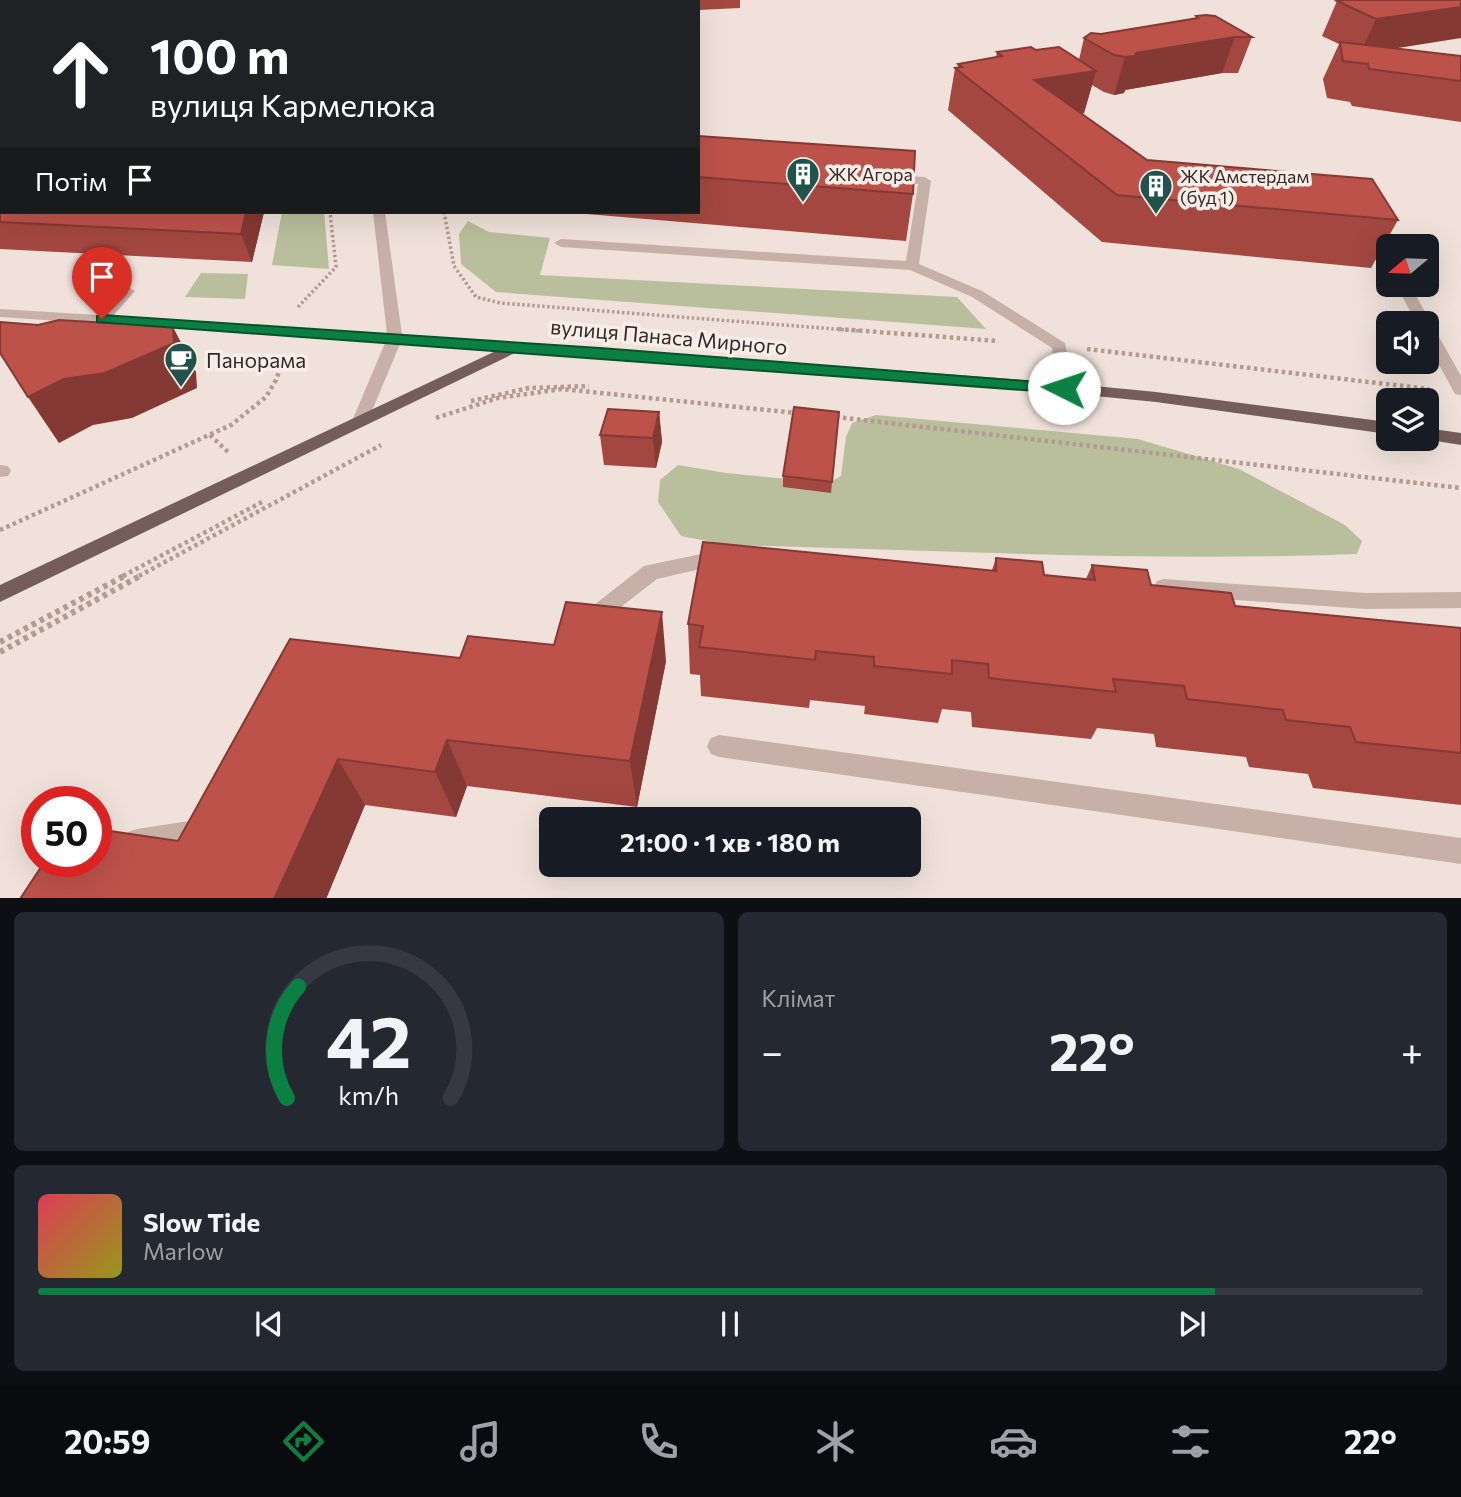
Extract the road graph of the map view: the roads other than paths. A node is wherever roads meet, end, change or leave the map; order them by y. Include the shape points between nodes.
1 (872, 178) edge
2 (379, 214) edge
3 (1356, 222) edge
4 (1376, 236) edge
5 (561, 243) dead end
6 (912, 266) junction
7 (128, 290) dead end
8 (2, 315) edge
9 (102, 319) junction
10 (395, 338) junction
11 (515, 347) junction
12 (1439, 350) edge
13 (1064, 388) junction
14 (1461, 390) edge
15 (360, 421) junction
16 (1376, 426) edge
17 (1439, 436) edge
18 (1461, 439) edge
19 (740, 559) edge
20 (1148, 586) edge
21 (0, 594) edge
22 (1461, 600) edge
23 (568, 638) edge
24 (719, 746) dead end
25 (220, 810) edge
26 (1461, 851) edge
27 (117, 852) edge

1 - 6 street via 925,181
2 - 10 street
3 - 4 street via 1369,223
5 - 6 street
6 - 13 street via 977,294 1060,346
7 - 9 street
8 - 9 street
9 - 10 street
10 - 11 street
10 - 15 street
11 - 13 main road, вулиця Панаса Мирного
11 - 15 main road, вулиця Панаса Мирного
12 - 14 street
13 - 16 main road, вулиця Панаса Мирного
15 - 21 main road, вулиця Панаса Мирного
17 - 18 main road
19 - 23 street via 714,558 651,572
20 - 22 street via 1366,600
24 - 26 street
25 - 27 street via 206,830 138,841

